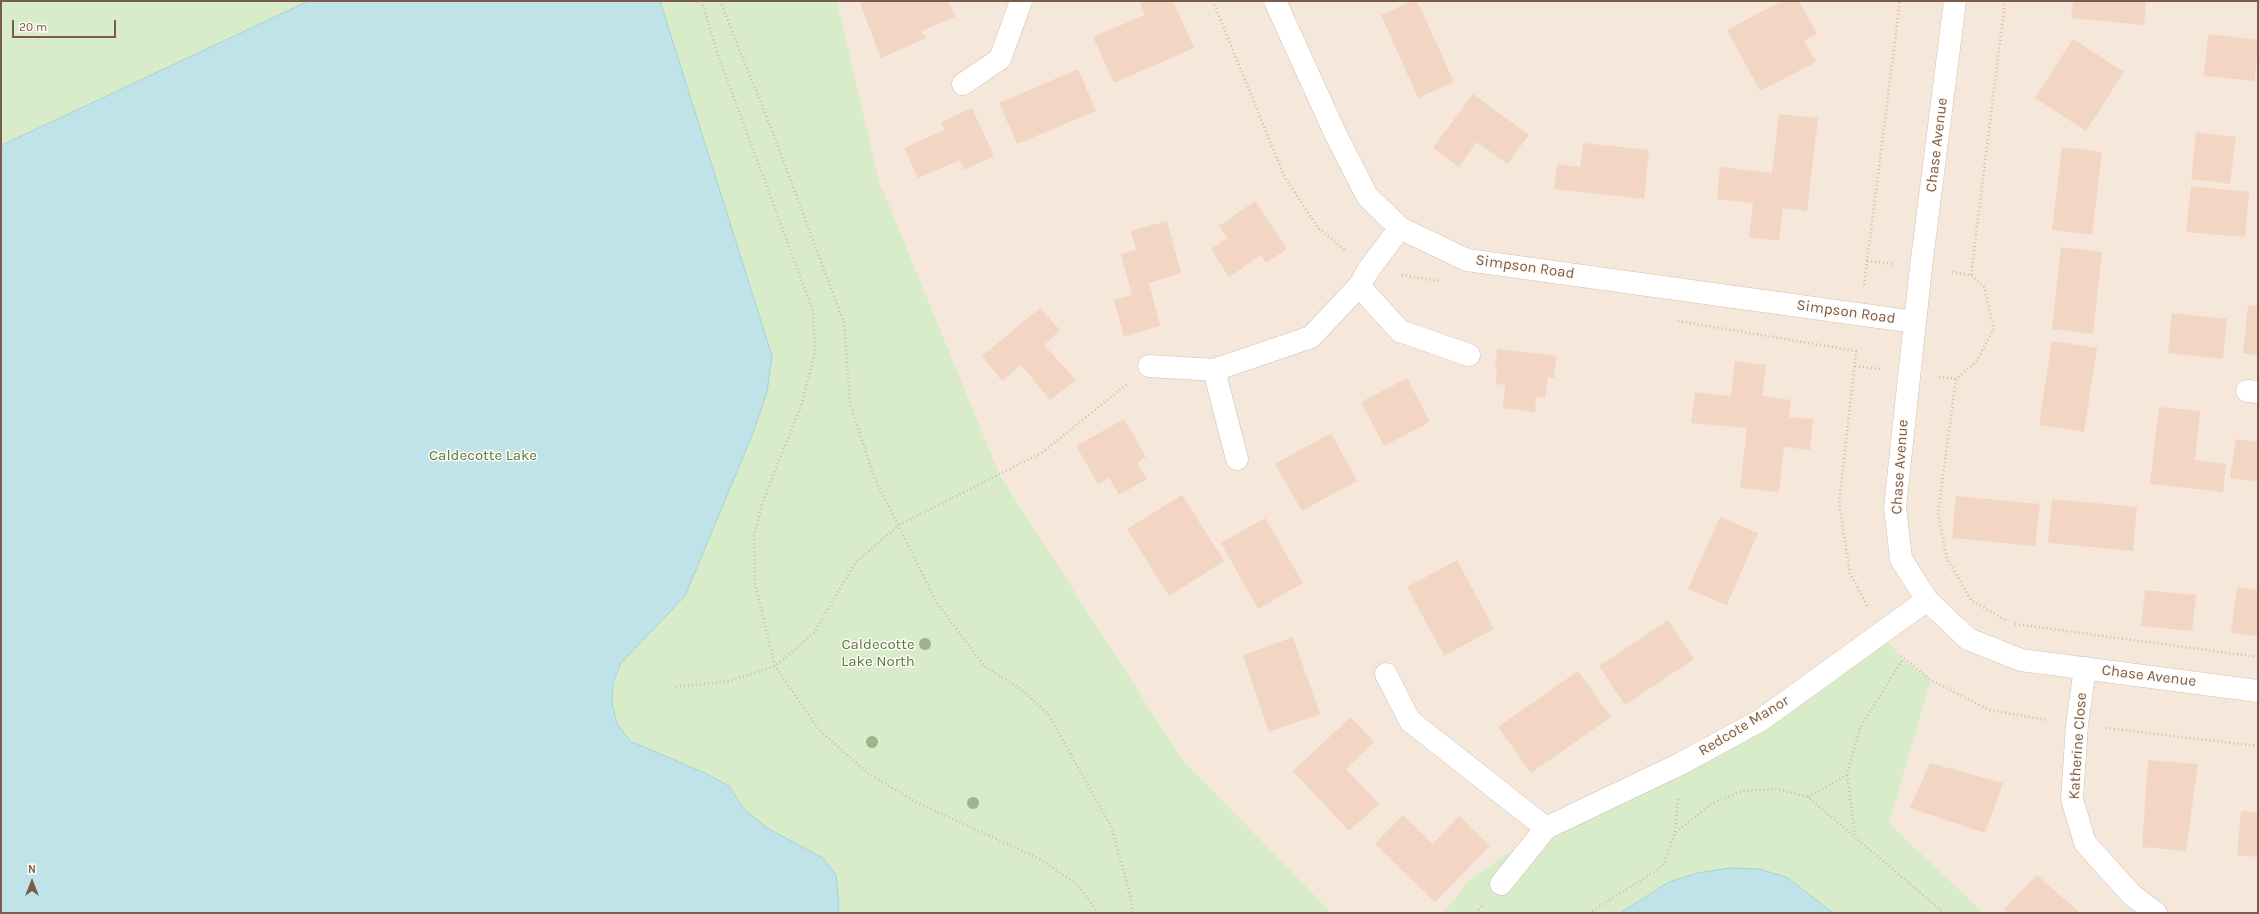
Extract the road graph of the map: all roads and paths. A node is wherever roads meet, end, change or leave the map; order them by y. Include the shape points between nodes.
1 (702, 1) edge
2 (720, 1) edge
3 (1021, 1) edge
4 (1213, 1) edge
5 (1275, 1) edge
6 (1900, 1) edge
7 (1955, 1) edge
8 (2004, 1) edge
9 (962, 84) dead end
10 (1400, 228) junction
11 (1971, 275) dead end
12 (1364, 278) junction
13 (1447, 283) dead end
14 (1862, 314) junction
15 (1675, 321) dead end
16 (1914, 322) junction
17 (1856, 351) junction
18 (1469, 355) dead end
19 (1149, 366) joint
20 (1214, 370) junction
21 (1956, 379) dead end
22 (1238, 458) dead end
23 (899, 525) junction
24 (1927, 600) junction
25 (1881, 633) junction
26 (2258, 657) edge
27 (1903, 659) junction
28 (775, 666) junction
29 (2085, 668) junction
30 (1386, 674) dead end
31 (676, 687) dead end
32 (2258, 691) edge
33 (2077, 725) junction
34 (2258, 746) edge
35 (1846, 775) junction
36 (1808, 797) junction
37 (1546, 828) junction
38 (1855, 835) junction
39 (1501, 884) dead end
40 (1098, 913) edge
41 (1132, 913) edge
42 (1589, 913) edge
43 (1944, 913) edge
44 (2156, 913) edge

1 - 28 path via 718,55 812,311 815,352 802,403 764,501 754,536 755,584
2 - 23 path via 844,323 850,404 874,476
3 - 9 street via 1000,59
4 - 12 path via 1284,176 1318,228
5 - 10 street, Simpson Road via 1335,133 1367,196
6 - 14 path
7 - 16 street, Chase Avenue
8 - 11 path
10 - 12 street
10 - 14 street, Simpson Road via 1467,260
12 - 13 path
12 - 18 street via 1400,331
12 - 20 street via 1311,337
14 - 16 street, Simpson Road
14 - 17 path
15 - 17 path
16 - 24 street, Chase Avenue via 1895,507 1901,559
17 - 25 path via 1839,503 1850,573
19 - 20 street
19 - 23 path via 1043,452
20 - 22 street
21 - 26 path via 1938,512 1947,559 1971,600 2010,623
23 - 28 path via 855,563 814,633
23 - 41 path via 937,603 985,667 1021,689 1048,714 1111,826 1132,902
24 - 25 street, Redcote Manor
24 - 29 street, Chase Avenue via 1968,639 2021,660
25 - 27 path
25 - 37 street, Redcote Manor via 1761,720 1680,764
27 - 33 path via 1931,680 1989,710
27 - 35 path via 1860,728
28 - 31 path via 730,681
28 - 40 path via 819,730 869,774 918,803 1038,858 1077,884
29 - 32 street, Chase Avenue
29 - 33 street, Katherine Close
30 - 37 street via 1410,721
33 - 34 path
33 - 44 street, Katherine Close via 2072,799 2085,843 2132,896
35 - 36 path
35 - 38 path
36 - 38 path
36 - 42 path via 1777,789 1742,791 1711,804 1675,833 1663,866
37 - 39 street, Redcote Manor
38 - 43 path

